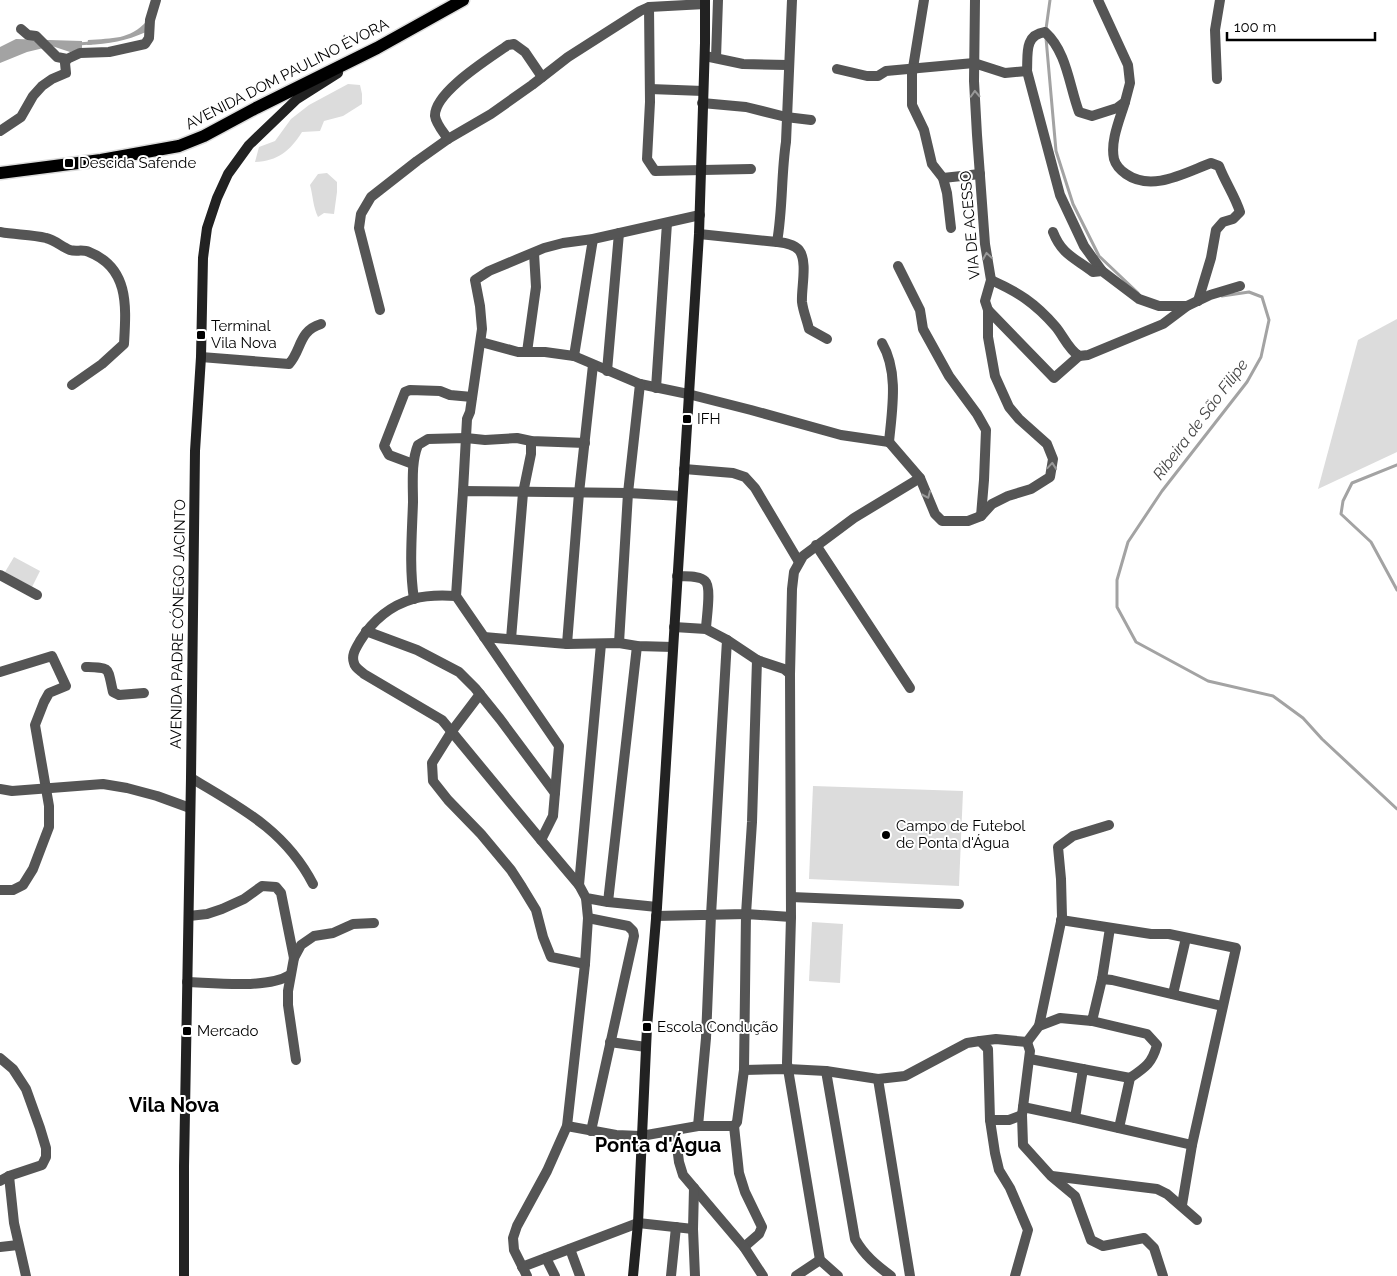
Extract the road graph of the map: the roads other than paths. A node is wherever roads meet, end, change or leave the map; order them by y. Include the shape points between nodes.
1 (156, 0) edge
2 (463, 0) edge
3 (718, 0) edge
4 (792, 0) edge
5 (924, 0) edge
6 (975, 0) edge
7 (1098, 0) edge
8 (1220, 0) edge
9 (705, 2) edge
10 (649, 7) junction
11 (21, 29) dead end
12 (376, 48) junction
13 (705, 56) junction
14 (62, 58) junction
15 (716, 58) junction
16 (974, 63) junction
17 (788, 65) junction
18 (913, 68) junction
19 (837, 69) dead end
20 (1027, 71) junction
21 (542, 77) junction
22 (1216, 79) dead end
23 (650, 89) junction
24 (703, 91) junction
25 (1125, 102) junction
26 (702, 103) junction
27 (786, 117) junction
28 (811, 120) dead end
29 (0, 131) edge
30 (448, 139) junction
31 (750, 169) dead end
32 (700, 171) junction
33 (0, 173) edge
34 (980, 174) junction
35 (943, 178) junction
36 (700, 215) junction
37 (667, 223) junction
38 (950, 228) dead end
39 (0, 232) edge
40 (1053, 232) dead end
41 (619, 233) junction
42 (699, 234) junction
43 (593, 239) junction
44 (777, 242) junction
45 (534, 253) junction
46 (898, 266) dead end
47 (1102, 271) junction
48 (991, 280) junction
49 (1240, 286) dead end
50 (1198, 301) junction
51 (1188, 306) junction
52 (380, 310) dead end
53 (988, 310) junction
54 (320, 324) dead end
55 (827, 339) dead end
56 (481, 342) junction
57 (882, 343) dead end
58 (526, 352) junction
59 (574, 356) junction
60 (1079, 356) junction
61 (201, 357) junction
62 (593, 365) junction
63 (607, 371) junction
64 (640, 384) junction
65 (72, 386) dead end
66 (656, 388) junction
67 (688, 394) junction
68 (472, 397) junction
69 (466, 438) junction
70 (531, 442) junction
71 (889, 442) junction
72 (585, 443) junction
73 (414, 464) junction
74 (684, 469) junction
75 (920, 478) junction
76 (463, 491) junction
77 (523, 493) junction
78 (580, 493) junction
79 (628, 493) junction
80 (681, 496) junction
81 (981, 516) junction
82 (816, 545) junction
83 (799, 562) junction
84 (0, 576) edge
85 (677, 576) junction
86 (37, 596) dead end
87 (456, 596) junction
88 (414, 599) junction
89 (674, 627) junction
90 (706, 629) junction
91 (366, 631) junction
92 (484, 637) junction
93 (511, 639) junction
94 (727, 640) junction
95 (619, 642) junction
96 (567, 644) junction
97 (601, 644) junction
98 (637, 646) junction
99 (673, 648) junction
100 (757, 660) junction
101 (86, 666) dead end
102 (0, 672) edge
103 (790, 674) junction
104 (910, 688) dead end
105 (144, 694) dead end
106 (480, 694) junction
107 (452, 731) junction
108 (191, 778) junction
109 (46, 788) junction
110 (0, 789) edge
111 (555, 793) junction
112 (190, 808) junction
113 (1109, 825) dead end
114 (541, 840) junction
115 (313, 884) dead end
116 (579, 885) junction
117 (0, 890) edge
118 (791, 897) junction
119 (586, 898) junction
120 (608, 902) junction
121 (959, 904) dead end
122 (657, 911) junction
123 (746, 914) junction
124 (189, 916) junction
125 (711, 916) junction
126 (791, 917) junction
127 (588, 918) junction
128 (1061, 920) junction
129 (374, 923) dead end
130 (1110, 928) junction
131 (1186, 938) junction
132 (294, 958) junction
133 (585, 964) junction
134 (290, 975) junction
135 (1102, 979) junction
136 (188, 982) junction
137 (1173, 994) junction
138 (1222, 1006) junction
139 (1092, 1021) junction
140 (1039, 1026) junction
141 (610, 1042) junction
142 (980, 1042) junction
143 (1027, 1042) junction
144 (646, 1047) junction
145 (0, 1058) edge
146 (1030, 1059) junction
147 (296, 1060) dead end
148 (788, 1069) junction
149 (1083, 1069) junction
150 (744, 1070) junction
151 (826, 1071) junction
152 (1130, 1078) junction
153 (878, 1079) junction
154 (1022, 1111) junction
155 (1075, 1118) junction
156 (990, 1120) junction
157 (567, 1126) junction
158 (698, 1126) junction
159 (734, 1126) junction
160 (1119, 1128) junction
161 (591, 1131) junction
162 (675, 1131) junction
163 (641, 1136) junction
164 (1192, 1145) junction
165 (1051, 1176) junction
166 (5, 1179) edge
167 (694, 1188) junction
168 (1182, 1205) junction
169 (1197, 1220) dead end
170 (638, 1223) junction
171 (676, 1227) junction
172 (693, 1229) junction
173 (18, 1245) junction
174 (0, 1247) edge
175 (744, 1247) junction
176 (570, 1249) junction
177 (546, 1258) junction
178 (820, 1260) junction
179 (524, 1272) edge
180 (26, 1276) edge
181 (184, 1276) edge
182 (555, 1276) edge
183 (580, 1276) edge
184 (633, 1276) edge
185 (672, 1276) edge
186 (695, 1276) edge
187 (763, 1276) edge
188 (796, 1276) edge
189 (838, 1276) edge
190 (892, 1276) edge
191 (910, 1276) edge
192 (1015, 1276) edge
193 (1163, 1276) edge

1 - 14 street via 146,44
2 - 12 main road, AVENIDA DOM PAULINO ÉVORA
3 - 15 street
4 - 17 street
5 - 18 street
6 - 16 street, VIA DE ACESSO
7 - 25 street via 1128,65 1130,83
8 - 22 street via 1215,30
9 - 10 street
9 - 13 street
10 - 21 street via 568,57
10 - 23 street
11 - 14 street via 36,36
12 - 33 main road, AVENIDA DOM PAULINO ÉVORA via 179,146
12 - 61 street, AVENIDA PADRE CÓNEGO JACINTO via 297,99 249,145 228,174 207,228 203,258
13 - 15 street
13 - 24 street
14 - 29 street via 66,73 42,86 21,117
15 - 17 street via 744,64
16 - 18 street
16 - 20 street via 1005,72
34 -> 16 street, VIA DE ACESSO
17 - 27 street
18 - 19 street via 886,71 878,76
18 - 35 street via 912,105 924,130 932,164
20 - 25 street via 1029,42 1037,33 1045,32 1055,40 1064,60 1079,112 1092,116
20 - 47 street via 1060,195 1084,246
21 - 30 street via 491,114
21 - 30 street via 520,47 508,45 453,85 436,107 436,120
23 - 24 street
23 - 32 street via 647,159 650,166 655,171
24 - 26 street
25 - 50 street via 1115,137 1114,158 1119,169 1141,181 1159,182 1211,163 1219,166 1238,204 1240,212 1233,219 1222,222 1216,230
26 - 27 street via 746,107
26 - 32 street
27 - 28 street
27 - 44 street
30 - 52 street via 371,197 361,214 359,228
31 - 32 street
32 - 36 street
34 - 35 street
48 -> 34 street, VIA DE ACESSO
35 - 38 street
36 - 37 street
36 - 42 street
37 - 41 street
37 - 66 street
39 - 65 street via 47,238 72,251 86,250 103,258 115,271 126,310 124,344
40 - 47 street via 1066,254 1093,272
41 - 43 street
41 - 63 street
42 - 44 street
42 - 67 street
43 - 45 street via 563,243
43 - 59 street
44 - 55 street via 790,244 800,251 804,274 802,302 809,329
45 - 56 street via 475,280
45 - 58 street via 536,288
46 - 81 street via 920,310 923,328 949,376 986,430
47 - 51 street via 1139,299 1159,306
48 - 53 street, VIA DE ACESSO via 985,301
48 - 60 street via 1034,304
49 - 50 street via 1210,294
50 - 51 street
51 - 60 street via 1163,324
53 - 60 street via 1054,378
81 -> 53 street, VIA DE ACESSO via 992,504 1031,489 1050,477 1053,459 1047,444 1008,407 995,376 988,337
54 - 61 street via 306,332 289,364
56 - 58 street
56 - 68 street
57 - 71 street via 889,355 892,377
58 - 59 street
59 - 62 street
61 - 108 street, AVENIDA PADRE CÓNEGO JACINTO via 195,451
62 - 63 street
62 - 72 street
63 - 64 street
64 - 66 street
64 - 79 street
66 - 67 street
67 - 71 street via 841,436
67 - 74 street
68 - 69 street
68 - 73 street via 440,391 405,392 384,446 389,454
69 - 70 street via 516,438
69 - 73 street via 428,439 418,445
69 - 76 street
70 - 72 street
70 - 77 street
71 - 75 street, VIA DE ACESSO
72 - 78 street
73 - 88 street via 411,542
74 - 80 street
74 - 83 street via 745,477 755,488
75 -> 81 street, VIA DE ACESSO via 935,514 942,521 968,521
75 - 82 street
76 - 77 street
76 - 87 street
77 - 78 street
77 - 93 street
78 - 79 street
78 - 96 street
79 - 80 street
79 - 95 street
80 - 85 street
82 - 83 street
82 - 104 street
83 - 103 street via 792,589
84 - 86 street
85 - 89 street
85 - 90 street via 697,577 705,581 708,587
87 - 88 street
87 - 92 street
88 - 91 street via 374,620
89 - 90 street
89 - 99 street
90 - 94 street
91 - 106 street via 418,650 460,672
91 - 107 street via 353,652 357,668 442,720
92 - 93 street
92 - 111 street via 559,746
93 - 96 street
94 - 100 street
94 - 125 street
95 - 97 street
95 - 98 street
96 - 97 street
97 - 116 street
98 - 99 street
98 - 120 street
99 - 122 street
100 - 103 street
100 - 123 street
101 - 105 street via 109,671 113,692 119,695
102 - 109 street via 52,656 66,686 49,693 35,725
103 - 118 street
106 - 107 street
106 - 111 street
107 - 114 street
107 - 133 street via 432,763 434,781 522,887 536,910 551,957
108 - 112 street, AVENIDA PADRE CÓNEGO JACINTO
108 - 115 street via 276,834 304,867
109 - 110 street
109 - 112 street via 103,784 149,794
109 - 117 street via 49,827 33,870 23,885 13,890
111 - 114 street via 553,816
112 - 124 street, AVENIDA PADRE CÓNEGO JACINTO
113 - 128 street via 1073,836 1058,847
114 - 116 street
116 - 119 street
118 - 121 street
118 - 126 street
119 - 120 street
119 - 127 street
120 - 122 street
122 - 125 street
122 - 144 street
123 - 125 street
123 - 126 street
123 - 150 street
124 - 132 street via 222,909 262,886 276,887 281,893
124 - 136 street, AVENIDA PADRE CÓNEGO JACINTO
125 - 158 street via 706,1038
126 - 148 street
127 - 133 street
127 - 141 street via 628,926 633,930
128 - 130 street
128 - 140 street
129 - 132 street via 353,924 333,933 314,936 301,945
130 - 131 street
130 - 135 street
131 - 137 street
131 - 138 street via 1236,948
132 - 134 street
133 - 157 street
134 - 136 street via 258,983
134 - 147 street via 288,1005
135 - 137 street
135 - 139 street
136 - 181 street, AVENIDA PADRE CÓNEGO JACINTO
137 - 138 street
138 - 164 street
139 - 140 street via 1060,1018
139 - 152 street via 1147,1034 1157,1044 1153,1059
140 - 143 street
141 - 144 street
141 - 161 street
142 - 143 street via 996,1039
142 - 153 street via 967,1043 905,1076
142 - 156 street via 988,1049
143 - 146 street
144 - 163 street
145 - 166 street via 14,1069 26,1089 46,1148 42,1165
146 - 149 street
146 - 154 street
148 - 150 street
148 - 151 street
148 - 178 street
149 - 152 street
149 - 155 street
150 - 159 street via 738,1122
151 - 153 street
151 - 190 street via 855,1238 862,1251
152 - 160 street
153 - 191 street
154 - 155 street
154 - 156 street via 1008,1120
154 - 165 street via 1023,1145
155 - 160 street
156 - 192 street via 999,1170 1028,1230
157 - 161 street
157 - 179 street via 513,1238 514,1250
158 - 159 street
158 - 162 street
159 - 175 street via 739,1173 762,1227
160 - 164 street
161 - 163 street
162 - 163 street
162 - 167 street via 683,1175
163 - 170 street
164 - 168 street
165 - 168 street via 1157,1189
165 - 193 street via 1075,1196 1091,1240 1103,1246 1144,1238 1154,1248
166 - 173 street
167 - 172 street
167 - 175 street
168 - 169 street
170 - 171 street
170 - 176 street
170 - 184 street
171 - 172 street
171 - 185 street
172 - 186 street
173 - 174 street
173 - 180 street
175 - 187 street
176 - 177 street
176 - 183 street
177 - 179 street
177 - 182 street
178 - 188 street
178 - 189 street

